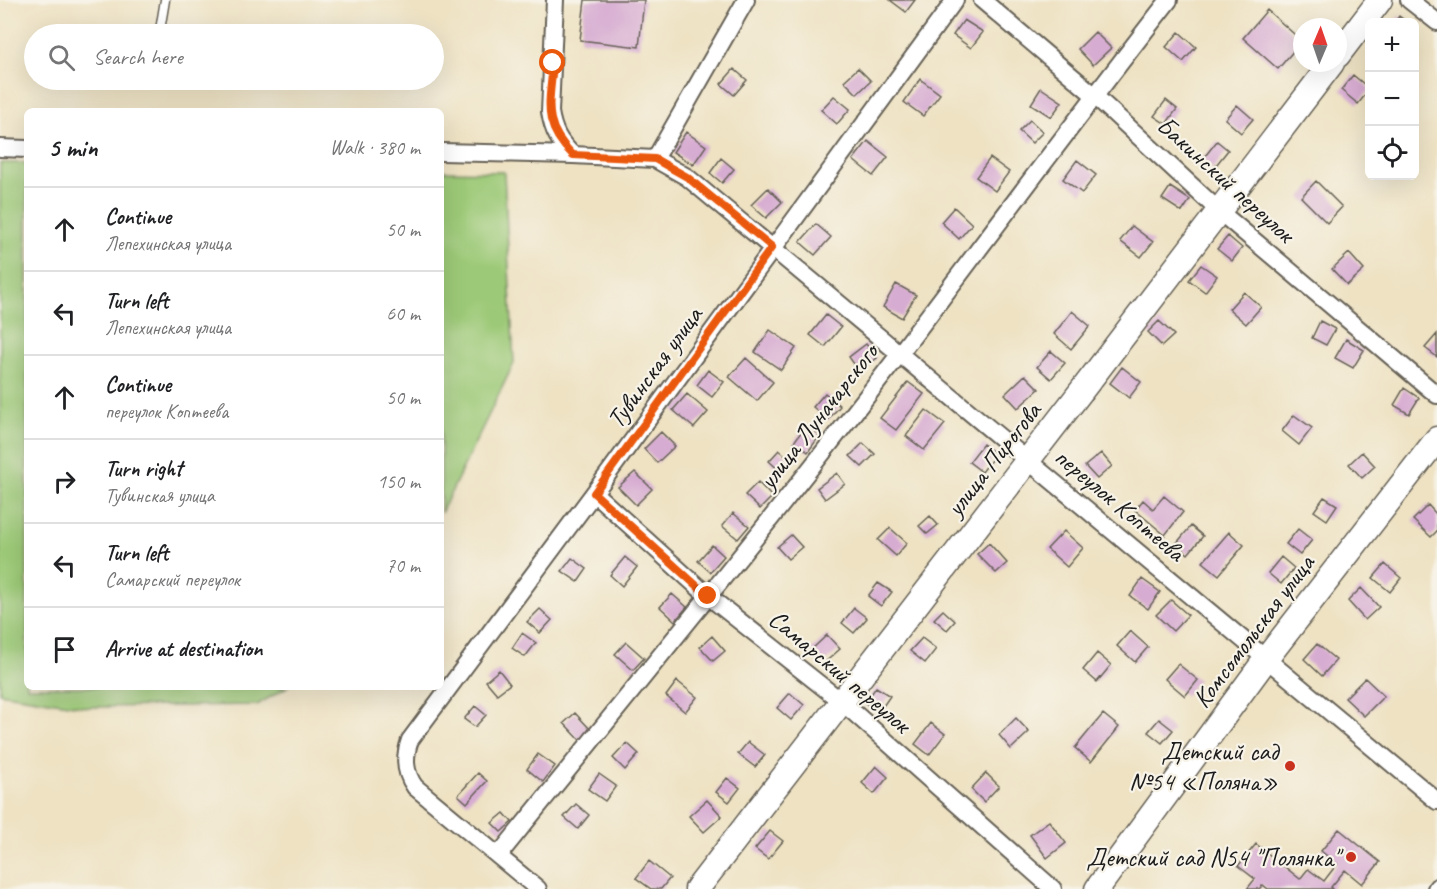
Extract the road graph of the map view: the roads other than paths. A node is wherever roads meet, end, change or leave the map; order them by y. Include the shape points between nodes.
1 (165, 0) edge
2 (555, 0) edge
3 (746, 0) edge
4 (955, 0) edge
5 (982, 0) edge
6 (1169, 0) edge
7 (1380, 0) edge
8 (1409, 0) edge
9 (1437, 22) edge
10 (161, 24) edge
11 (1347, 43) edge
12 (1325, 72) edge
13 (1095, 95) junction
14 (0, 148) edge
15 (24, 149) edge
16 (444, 153) edge
17 (573, 155) junction
18 (655, 159) junction
19 (1220, 211) junction
20 (772, 247) junction
21 (900, 354) junction
22 (1437, 394) edge
23 (1437, 440) edge
24 (1028, 461) junction
25 (594, 493) junction
26 (708, 596) junction
27 (1266, 659) junction
28 (842, 702) junction
29 (1437, 801) edge
30 (498, 856) junction
31 (538, 889) edge
32 (698, 889) edge
33 (1053, 889) edge
34 (1097, 889) edge

1 - 10 lane
2 - 17 street via 550,112 552,128
3 - 18 street
4 - 20 street, Тувинская улица
5 - 13 street, Бакинский переулок
6 - 13 street, улица Луначарского
7 - 11 main road
8 - 9 street
12 - 19 main road, улица Пирогова
13 - 19 street, Бакинский переулок
13 - 21 street, улица Луначарского
14 - 15 street
16 - 17 street
17 - 18 street
18 - 20 street, переулок Коптеева via 687,177
19 - 22 street, Бакинский переулок
19 - 24 main road, улица Пирогова
20 - 21 street, переулок Коптеева
20 - 25 street, Тувинская улица
21 - 24 street, переулок Коптеева
21 - 26 street, улица Луначарского
23 - 27 main road, Комсомольская улица
24 - 27 street, переулок Коптеева
24 - 28 main road, улица Пирогова
25 - 26 street, Самарский переулок
25 - 30 street, Тувинская улица via 410,740 405,754 409,778 415,787
26 - 28 street, Самарский переулок
26 - 30 street, улица Луначарского
27 - 29 street, переулок Коптеева
27 - 34 main road, Комсомольская улица
28 - 32 main road, улица Пирогова
28 - 33 street, Самарский переулок
30 - 31 street

